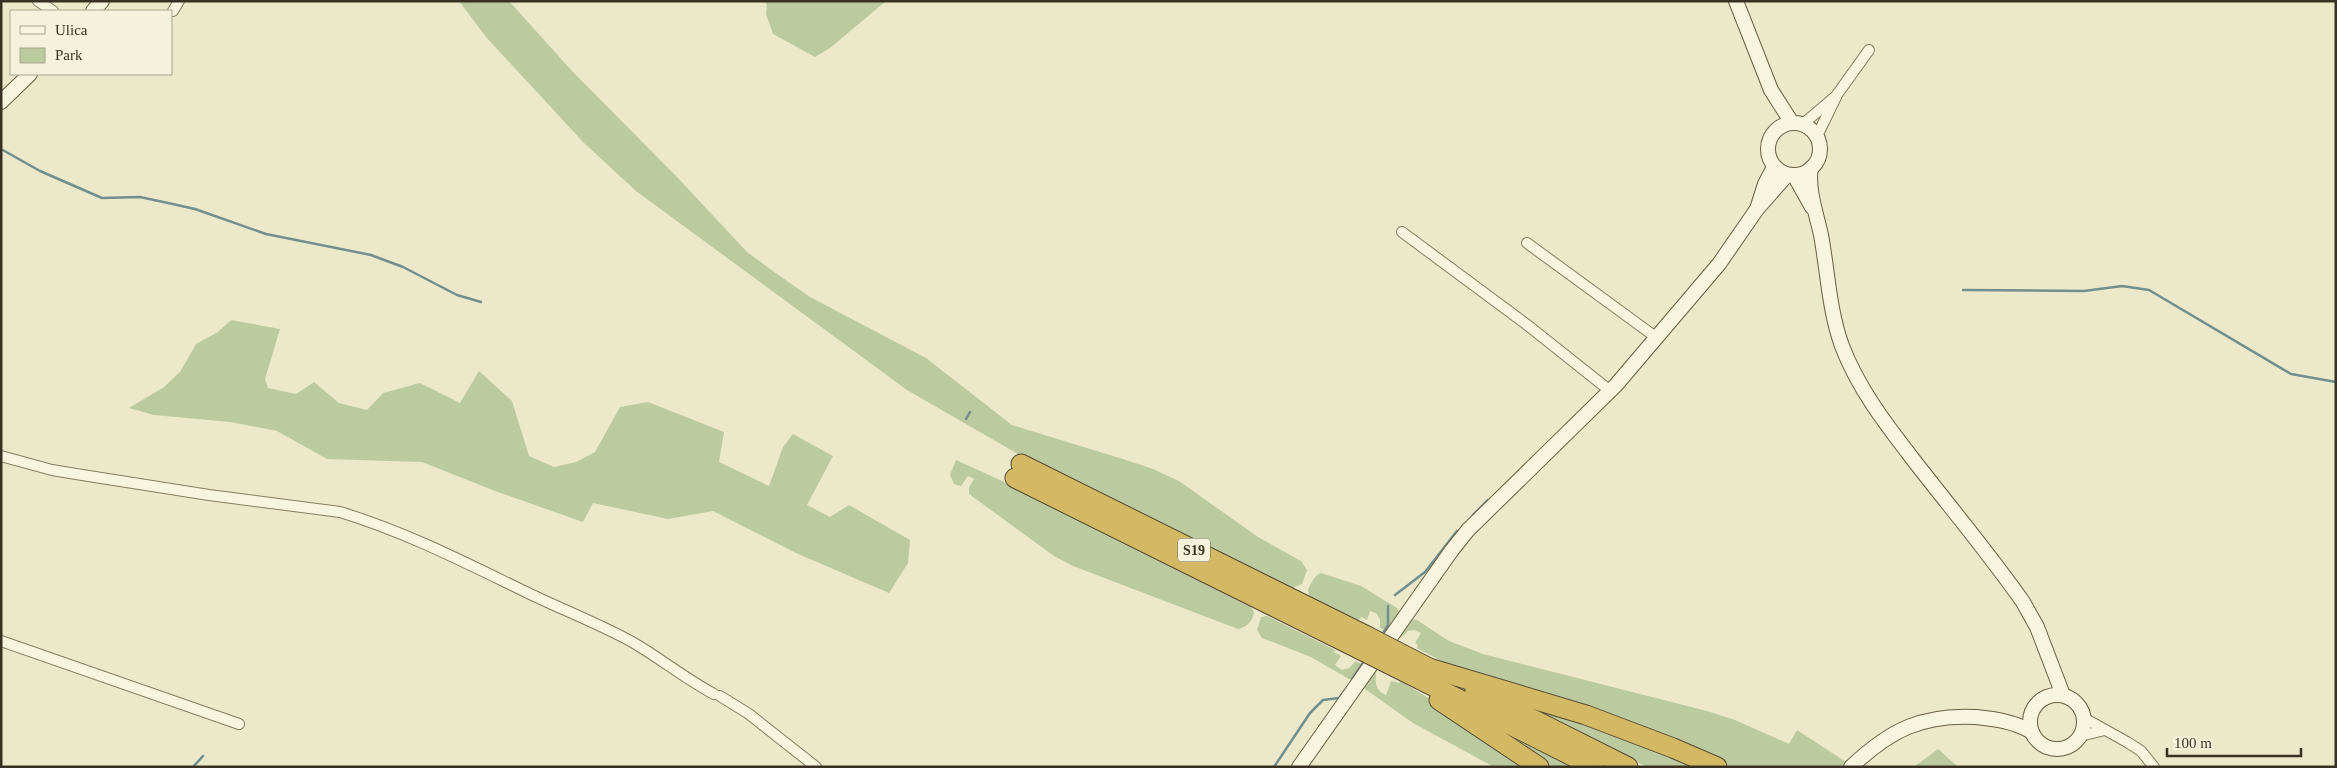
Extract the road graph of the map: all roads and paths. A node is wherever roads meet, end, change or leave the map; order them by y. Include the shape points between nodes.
1 (38, 1) edge
2 (102, 1) edge
3 (179, 1) edge
4 (1736, 1) edge
5 (52, 10) edge
6 (93, 10) edge
7 (173, 11) dead end
8 (1870, 50) dead end
9 (29, 75) edge
10 (1771, 90) junction
11 (1836, 96) junction
12 (1, 102) edge
13 (1798, 123) junction
14 (1777, 128) junction
15 (1817, 136) junction
16 (1774, 166) junction
17 (1811, 168) junction
18 (1790, 175) junction
19 (1758, 209) junction
20 (1814, 210) junction
21 (1402, 232) dead end
22 (1526, 243) dead end
23 (1657, 338) junction
24 (1609, 390) junction
25 (1, 456) edge
26 (1018, 471) dead end
27 (1, 641) edge
28 (1393, 658) junction
29 (2048, 659) junction
30 (1429, 668) junction
31 (2063, 695) junction
32 (2048, 697) junction
33 (2032, 711) junction
34 (2084, 718) junction
35 (1999, 719) junction
36 (239, 724) dead end
37 (2105, 730) junction
38 (2032, 732) junction
39 (2080, 736) junction
40 (816, 767) edge
41 (1299, 767) edge
42 (1538, 767) edge
43 (1594, 767) edge
44 (1628, 767) edge
45 (1717, 767) edge
46 (1851, 767) edge
47 (2154, 767) edge

1 - 5 street
2 - 6 street
3 - 7 street
4 - 10 street
8 - 11 street
9 - 12 street
10 - 13 street
10 - 14 street
11 - 13 street
11 - 15 street
13 - 14 street
13 - 15 street
14 - 16 street via 1768,143 1767,152
15 - 17 street via 1820,151
16 - 18 street
16 - 19 street
17 - 18 street via 1802,174
17 - 20 street
18 - 19 street
18 - 20 street
19 - 23 street via 1719,264
20 - 29 street via 1836,328 1862,388 2023,602 2037,627
21 - 24 street
22 - 23 street
23 - 24 street
24 - 41 street via 1458,543
25 - 40 street via 60,472 209,496 340,512 404,534 635,644 688,680 749,714
26 - 28 highway, S19, bridge
27 - 36 street
28 - 30 highway, S19
28 - 42 highway
28 - 43 highway, S19
29 - 31 street
29 - 32 street
30 - 44 highway, S19
30 - 45 highway via 1586,715
31 - 32 street
31 - 34 street via 2077,704
32 - 33 street
33 - 35 street
33 - 38 street
34 - 37 street
34 - 39 street
35 - 38 street
35 - 46 street via 1954,716 1916,723 1877,744
37 - 39 street
37 - 47 street via 2141,751
38 - 39 street via 2038,741 2051,749 2066,748

